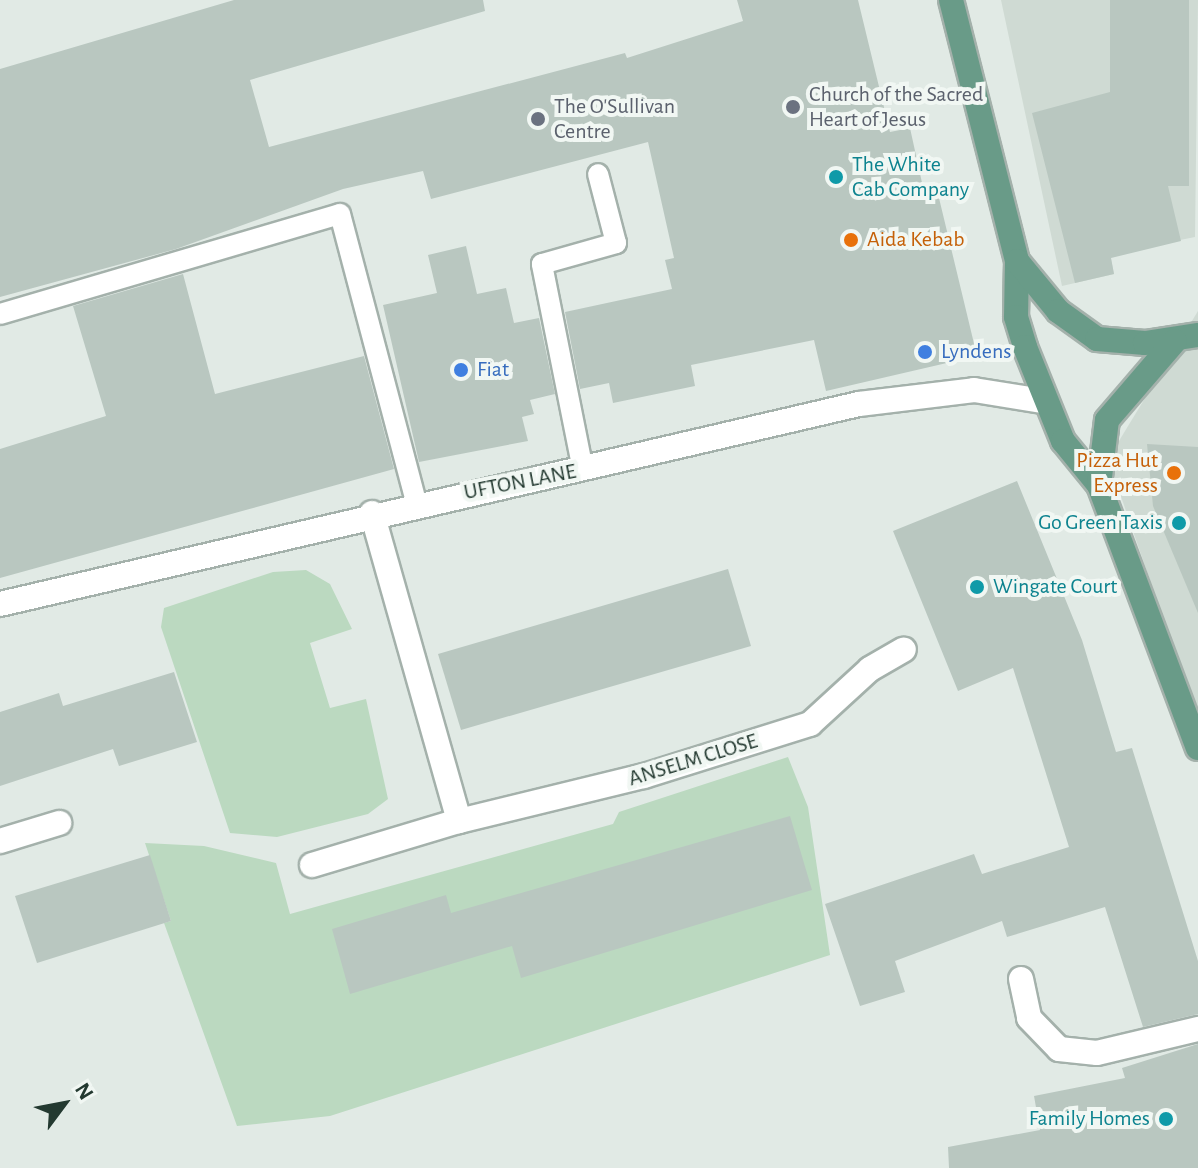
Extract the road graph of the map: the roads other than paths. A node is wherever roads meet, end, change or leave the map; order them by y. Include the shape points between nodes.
1 (951, 0) edge
2 (598, 174) dead end
3 (1017, 261) junction
4 (0, 314) edge
5 (1186, 338) edge
6 (1043, 401) junction
7 (583, 470) junction
8 (1099, 485) junction
9 (416, 502) junction
10 (372, 513) junction
11 (0, 604) edge
12 (904, 649) dead end
13 (1198, 748) edge
14 (459, 821) junction
15 (59, 823) dead end
16 (0, 841) edge
17 (312, 865) dead end
18 (1021, 979) dead end
19 (1198, 1029) edge

1 - 3 main road
2 - 7 lane via 616,243 542,264
3 - 5 main road via 1088,335
3 - 6 main road via 1016,317
4 - 9 lane via 340,214
5 - 8 main road via 1107,420
6 - 7 street, UFTON LANE via 974,390 917,394
6 - 8 main road
7 - 9 street, UFTON LANE
8 - 13 main road
9 - 10 street, UFTON LANE
10 - 11 street, UFTON LANE
10 - 14 street
12 - 14 street, ANSELM CLOSE via 870,669 810,724 644,776
14 - 17 street, ANSELM CLOSE
15 - 16 street
18 - 19 street via 1029,1018 1059,1049 1097,1053

